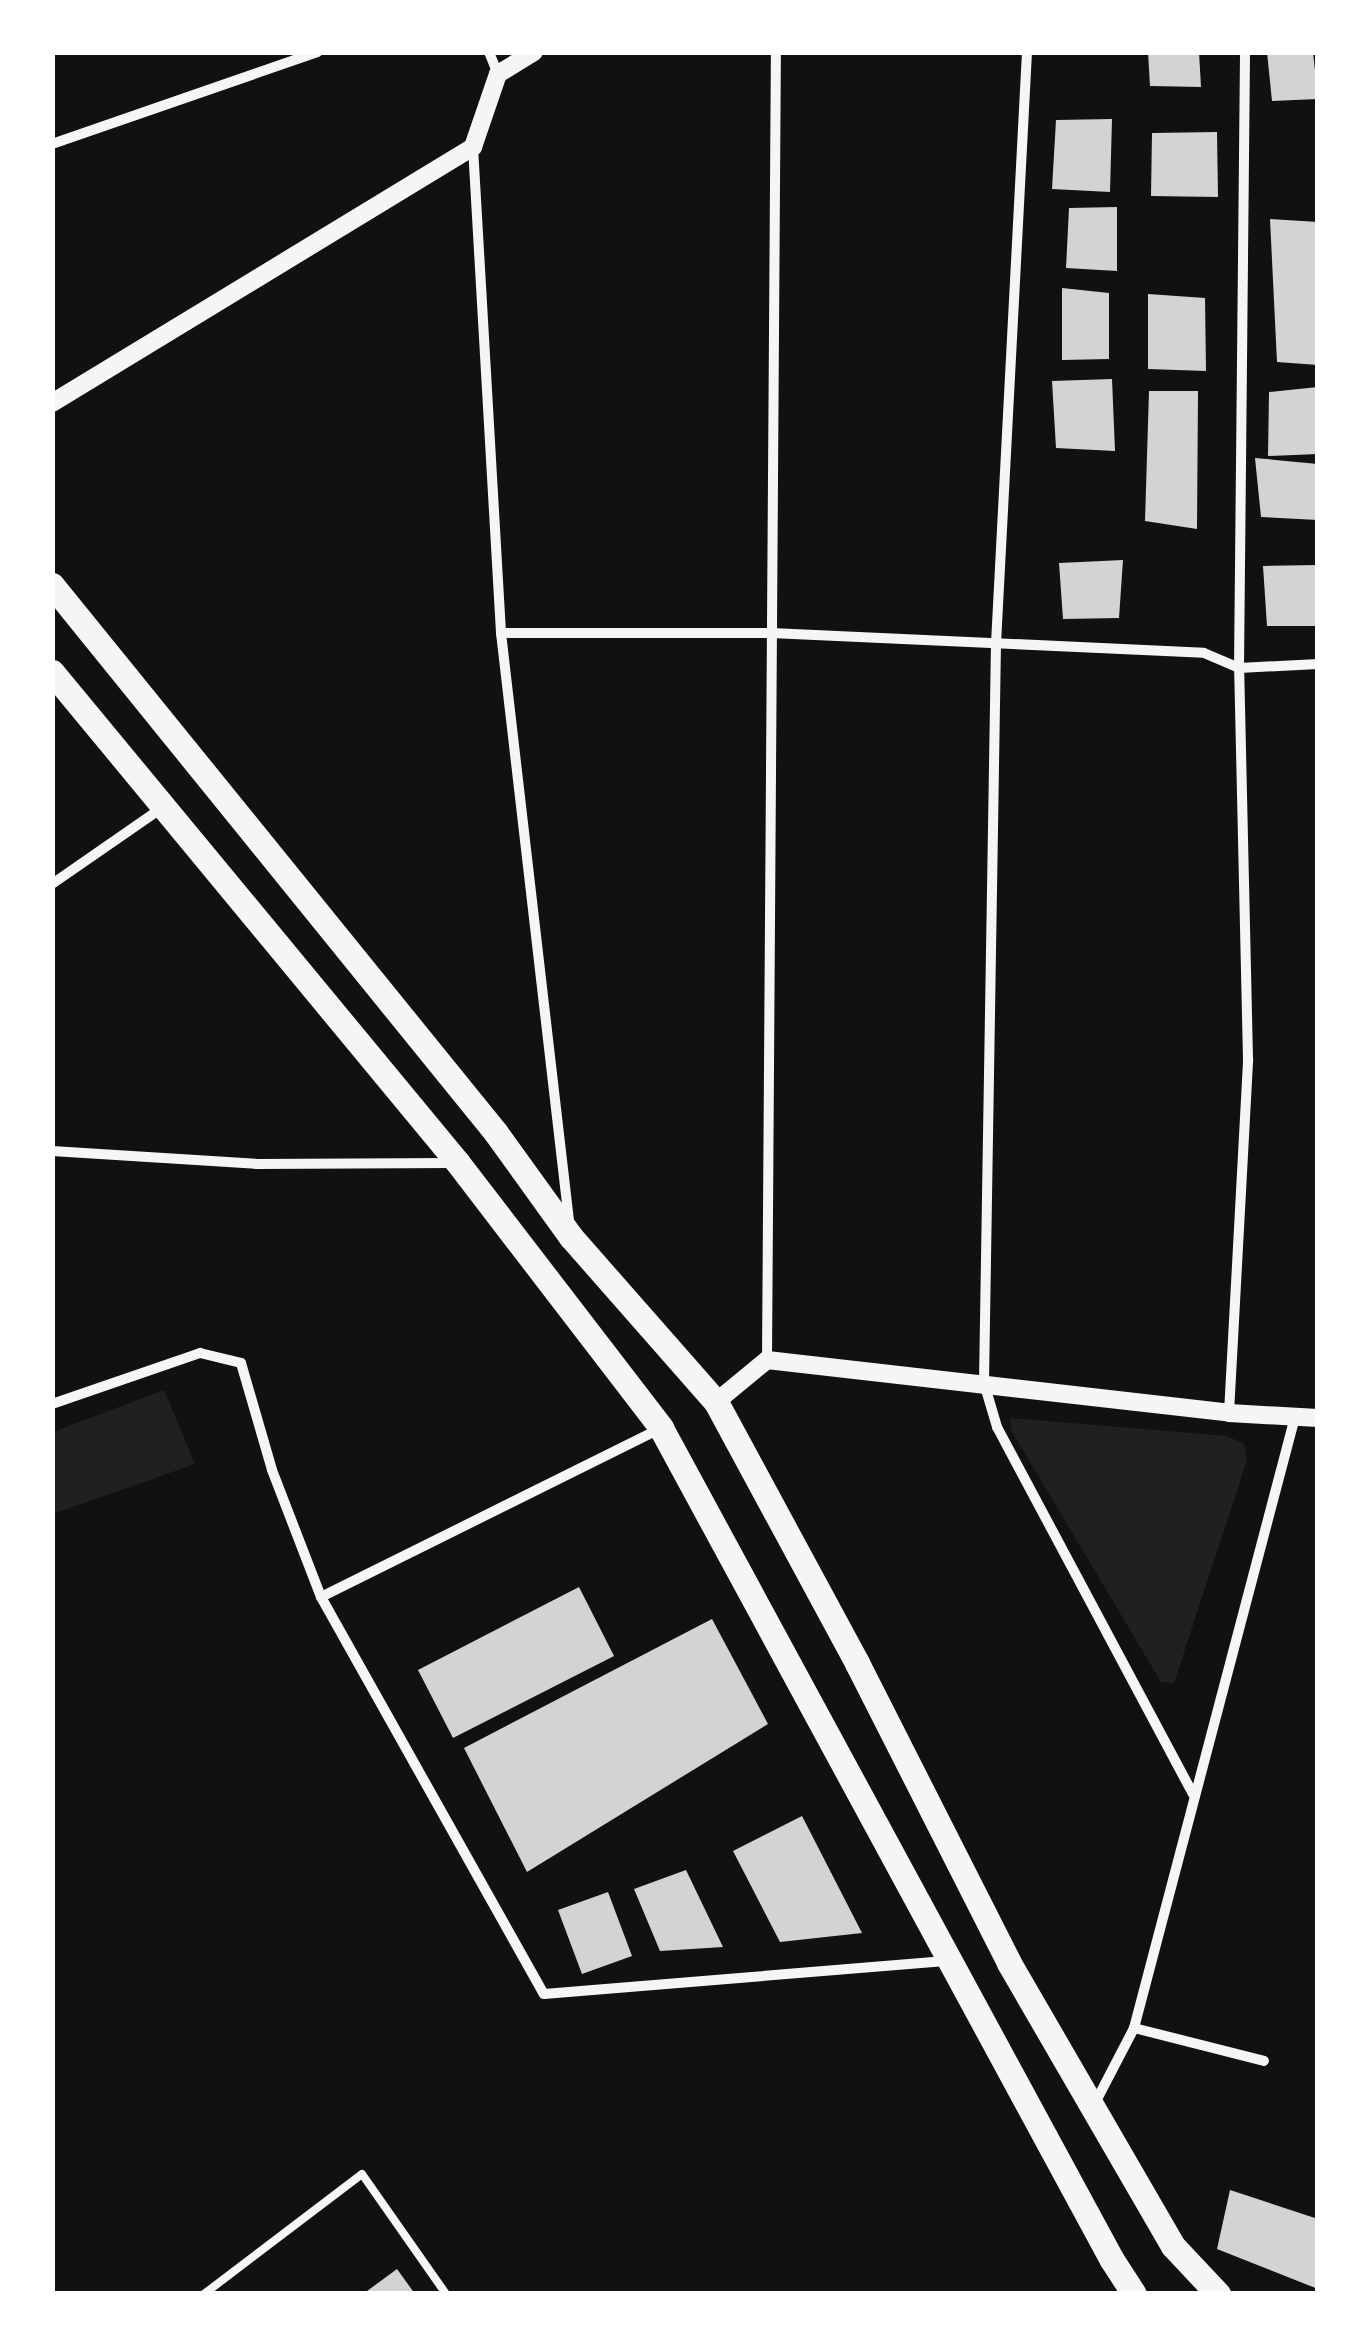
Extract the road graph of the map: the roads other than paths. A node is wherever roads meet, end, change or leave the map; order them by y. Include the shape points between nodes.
1 (317, 52) edge
2 (489, 52) edge
3 (534, 52) edge
4 (776, 52) edge
5 (1027, 52) edge
6 (1245, 52) edge
7 (498, 74) junction
8 (52, 144) edge
9 (473, 147) junction
10 (52, 403) edge
11 (52, 585) edge
12 (771, 632) junction
13 (501, 633) junction
14 (996, 643) junction
15 (1318, 664) edge
16 (1240, 668) junction
17 (52, 672) edge
18 (165, 806) junction
19 (52, 884) edge
20 (52, 1151) edge
21 (458, 1164) junction
22 (571, 1236) junction
23 (767, 1360) junction
24 (984, 1383) junction
25 (716, 1402) junction
26 (52, 1404) edge
27 (1229, 1413) junction
28 (1295, 1417) junction
29 (1318, 1418) edge
30 (662, 1428) junction
31 (321, 1597) junction
32 (1193, 1794) junction
33 (950, 1960) junction
34 (1134, 2028) junction
35 (1264, 2062) dead end
36 (1093, 2107) junction
37 (204, 2294) edge
38 (446, 2294) edge
39 (1134, 2294) edge
40 (1218, 2294) edge

1 - 8 street
2 - 7 street
3 - 7 street
4 - 12 street
5 - 14 street
6 - 16 street
7 - 9 street
9 - 10 street
9 - 13 street
11 - 22 main road via 496,1132
12 - 13 street
12 - 14 street
12 - 23 street
13 - 22 street
14 - 16 street via 1204,653
14 - 24 street
15 - 16 street
16 - 27 street via 1248,1060
17 - 18 main road
18 - 19 street
18 - 21 main road
20 - 21 street via 256,1164
21 - 30 main road
22 - 25 main road
23 - 24 street
23 - 25 street
24 - 27 street
24 - 32 street via 996,1427
25 - 36 main road via 1009,1963
26 - 31 street via 200,1353 241,1363 272,1470
27 - 28 street
28 - 29 street
28 - 32 street
30 - 31 street
30 - 33 main road
31 - 33 street via 544,1994
32 - 34 street
33 - 39 main road
34 - 35 street
34 - 36 street
36 - 40 main road via 1174,2246
37 - 38 lane via 362,2174

